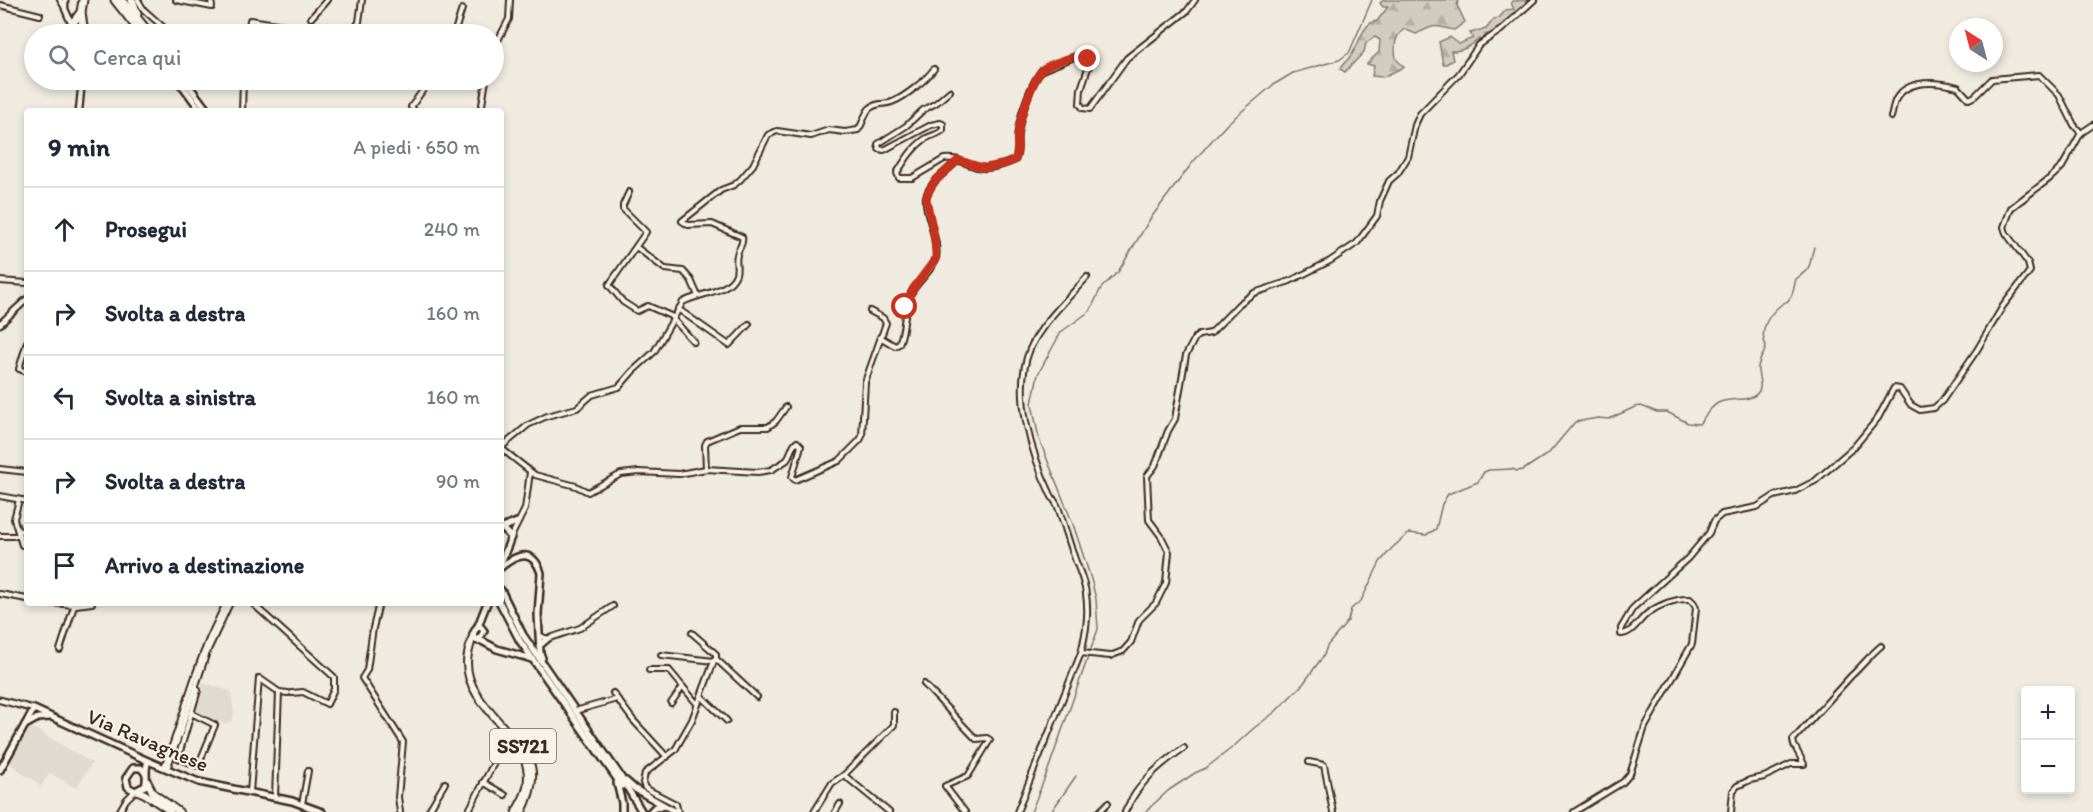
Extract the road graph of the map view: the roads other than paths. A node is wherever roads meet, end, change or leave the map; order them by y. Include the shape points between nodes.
1 (60, 0) edge
2 (65, 0) edge
3 (132, 0) edge
4 (138, 0) edge
5 (176, 0) edge
6 (211, 0) edge
7 (327, 0) edge
8 (362, 0) edge
9 (510, 0) edge
10 (1195, 0) edge
11 (1534, 0) edge
12 (117, 1) edge
13 (0, 5) edge
14 (65, 9) junction
15 (462, 9) dead end
16 (40, 15) dead end
17 (78, 16) edge
18 (311, 18) dead end
19 (140, 22) joint
20 (134, 24) edge
21 (160, 24) edge
22 (249, 24) edge
23 (276, 24) edge
24 (358, 24) edge
25 (457, 24) edge
26 (504, 29) edge
27 (934, 69) dead end
28 (81, 90) edge
29 (187, 90) edge
30 (189, 90) edge
31 (243, 90) edge
32 (423, 90) edge
33 (484, 90) edge
34 (950, 91) dead end
35 (79, 108) edge
36 (199, 108) edge
37 (205, 108) edge
38 (242, 108) edge
39 (412, 108) edge
40 (481, 108) edge
41 (1891, 117) dead end
42 (2093, 125) edge
43 (2081, 133) junction
44 (958, 160) junction
45 (629, 192) dead end
46 (636, 247) junction
47 (1087, 277) dead end
48 (0, 281) edge
49 (24, 283) edge
50 (698, 296) junction
51 (24, 301) edge
52 (678, 309) junction
53 (870, 311) dead end
54 (673, 317) junction
55 (0, 324) edge
56 (749, 324) dead end
57 (880, 338) junction
58 (694, 342) dead end
59 (24, 352) edge
60 (24, 371) edge
61 (786, 407) dead end
62 (504, 445) edge
63 (504, 451) edge
64 (0, 469) edge
65 (706, 469) junction
66 (24, 472) edge
67 (530, 472) junction
68 (0, 496) edge
69 (19, 500) junction
70 (24, 501) edge
71 (518, 522) junction
72 (504, 528) edge
73 (504, 530) edge
74 (24, 532) edge
75 (19, 534) junction
76 (0, 536) edge
77 (511, 537) junction
78 (22, 545) dead end
79 (504, 557) edge
80 (504, 563) edge
81 (0, 594) edge
82 (504, 596) edge
83 (24, 598) edge
84 (75, 606) edge
85 (227, 606) edge
86 (255, 606) edge
87 (378, 606) edge
88 (486, 606) edge
89 (502, 606) edge
90 (613, 606) dead end
91 (692, 633) dead end
92 (538, 635) junction
93 (477, 639) junction
94 (547, 639) junction
95 (208, 645) junction
96 (539, 646) junction
97 (1881, 646) dead end
98 (60, 650) dead end
99 (1081, 653) junction
100 (662, 655) dead end
101 (532, 660) junction
102 (715, 660) junction
103 (545, 668) junction
104 (649, 670) dead end
105 (924, 684) dead end
106 (197, 688) junction
107 (682, 688) junction
108 (279, 692) junction
109 (478, 693) junction
110 (613, 693) dead end
111 (701, 696) junction
112 (757, 698) dead end
113 (617, 699) junction
114 (0, 700) edge
115 (671, 703) dead end
116 (698, 705) junction
117 (36, 710) junction
118 (575, 711) junction
119 (894, 712) dead end
120 (191, 713) junction
121 (53, 717) junction
122 (32, 720) junction
123 (727, 722) dead end
124 (24, 726) junction
125 (505, 742) dead end
126 (1184, 748) dead end
127 (171, 754) junction
128 (137, 756) junction
129 (667, 757) junction
130 (178, 758) junction
131 (148, 761) junction
132 (1309, 762) dead end
133 (165, 768) junction
134 (0, 770) edge
135 (130, 770) junction
136 (308, 771) dead end
137 (616, 773) junction
138 (844, 775) junction
139 (146, 777) junction
140 (483, 782) junction
141 (445, 783) dead end
142 (128, 787) junction
143 (136, 791) junction
144 (250, 793) junction
145 (505, 795) dead end
146 (275, 797) junction
147 (126, 800) junction
148 (1108, 803) dead end
149 (302, 804) junction
150 (840, 804) dead end
151 (664, 806) junction
152 (119, 812) edge
153 (171, 812) edge
154 (179, 812) edge
155 (322, 812) edge
156 (400, 812) edge
157 (428, 812) edge
158 (468, 812) edge
159 (516, 812) edge
160 (522, 812) edge
161 (622, 812) edge
162 (640, 812) edge
163 (650, 812) edge
164 (677, 812) edge
165 (814, 812) edge
166 (835, 812) edge
167 (888, 812) edge
168 (965, 812) edge
169 (1017, 812) edge
170 (1099, 812) edge
171 (1125, 812) edge
172 (1333, 812) edge
173 (1574, 812) edge
174 (1731, 812) edge

1 - 14 street
2 - 14 street
3 - 19 highway
4 - 21 street
5 - 6 street via 212,7
7 - 18 street
8 - 24 street
9 - 26 street
10 - 44 street via 1126,58 1090,109 1080,104 1088,59 1077,56 1047,66 1021,113 1015,160 984,168
11 - 99 street via 1479,45 1459,74 1420,114 1408,157 1389,181 1377,216 1357,243 1290,281 1254,293 1211,333 1199,335 1191,343 1175,419 1148,476 1149,520 1169,552 1166,582 1123,651 1110,656
12 - 19 highway
12 - 20 highway
13 - 16 street
14 - 17 street
15 - 25 street
22 - 23 street via 249,20
27 - 50 street via 900,98 869,109 858,130 830,130 811,136 777,131 768,135 753,165 740,180 682,221 688,225 712,224 740,235 743,241 732,281
28 - 35 street
29 - 36 main road
30 - 37 main road
31 - 38 street
32 - 39 street
33 - 40 street
34 - 44 street via 878,147 884,150 940,123 943,130 913,148 897,176 912,178 944,159
41 - 43 street via 1895,100 1915,84 1948,84 1958,87 1969,99 1992,79 2039,75 2059,95
42 - 43 street
43 - 173 street via 2062,167 2011,208 2004,227 2030,271 1942,401 1934,408 1920,411 1900,389 1894,388 1878,418 1838,462 1795,491 1774,496 1757,507 1722,514 1688,558 1633,608 1621,634 1627,634 1648,613 1664,604 1690,599 1696,608 1692,644 1645,727 1630,774
44 - 57 street via 934,182 926,197 936,258 909,297 899,344 895,346
45 - 46 street via 623,209 646,232
46 - 50 street via 665,269 683,271
46 - 54 street via 609,285 637,311 648,306
47 - 99 street via 1031,346 1024,381 1028,433 1086,591 1087,628
48 - 49 street
50 - 52 street via 685,300
51 - 55 street
52 - 54 street
52 - 56 street via 729,345
53 - 57 street via 885,320
54 - 58 street
54 - 62 street via 654,352 619,387 592,395 577,408 528,425
57 - 65 street via 865,382 862,436 839,461 795,480 792,477 801,446 797,442 787,460 771,470
59 - 60 street via 19,369
61 - 65 street via 768,427 740,427 707,441
63 - 67 street
64 - 66 street
65 - 67 street via 679,474 621,474 588,492
67 - 71 street via 525,509
68 - 69 street
69 - 70 street
69 - 75 street via 14,519
71 - 72 main road
71 - 77 street
73 - 77 main road
74 - 75 street
75 - 76 street
75 - 78 street
77 - 79 main road
80 - 92 main road via 524,555 540,567
81 - 83 street
82 - 103 main road
84 - 98 street
85 - 95 street
86 - 108 street via 334,678 332,695 325,704 303,692
87 - 156 street via 367,670 362,678 404,742
88 - 93 main road, SS721
89 - 101 main road
90 - 94 street via 580,628
91 - 102 street via 716,654
92 - 94 street
92 - 96 main road
93 - 101 main road
93 - 109 highway, SS721 via 470,660
94 - 96 main road
95 - 106 street
95 - 127 street
96 - 103 main road
97 - 174 street via 1794,739 1804,764 1791,764 1737,786
99 - 169 street
100 - 102 street
101 - 137 main road
102 - 111 street
102 - 112 street
103 - 118 main road
104 - 107 street via 669,670
105 - 168 street via 976,739 990,740 968,776 945,786
106 - 120 street
106 - 127 street
107 - 115 street
107 - 116 street
108 - 144 street via 259,678
108 - 146 street
109 - 159 highway, SS721 via 525,760 526,790
109 - 160 highway, SS721 via 530,759 533,781
110 - 113 street
111 - 116 street
111 - 123 street
113 - 118 street
113 - 129 street
114 - 117 street
116 - 129 street via 680,742
117 - 121 main road, Via Ravagnese
117 - 122 main road via 37,717
117 - 124 main road
118 - 137 main road
119 - 138 street via 894,724
120 - 130 street
120 - 130 street via 215,724 198,766
121 - 122 main road
121 - 128 main road, Via Ravagnese
122 - 124 main road
124 - 134 main road
125 - 140 street
126 - 171 street via 1152,771
127 - 130 street
127 - 133 street
128 - 131 main road, Via Ravagnese
128 - 135 main road
129 - 164 street via 645,773 643,783 645,788 676,804
131 - 133 main road, Via Ravagnese
131 - 139 main road
132 - 172 street via 1324,765
133 - 144 main road, Via Ravagnese via 199,782
135 - 139 main road via 139,767
135 - 142 main road via 126,778
136 - 149 street
137 - 151 main road
137 - 161 main road
137 - 162 main road
138 - 165 street via 832,783
138 - 167 street
139 - 143 main road via 143,789
139 - 154 highway via 153,793
140 - 145 street
140 - 158 street
141 - 157 street
142 - 143 main road
142 - 147 street
143 - 147 street
143 - 153 highway
144 - 146 main road, Via Ravagnese
146 - 149 main road, Via Ravagnese
147 - 152 street
148 - 170 street
149 - 155 main road, Via Ravagnese
150 - 166 street
151 - 163 main road
151 - 164 main road

